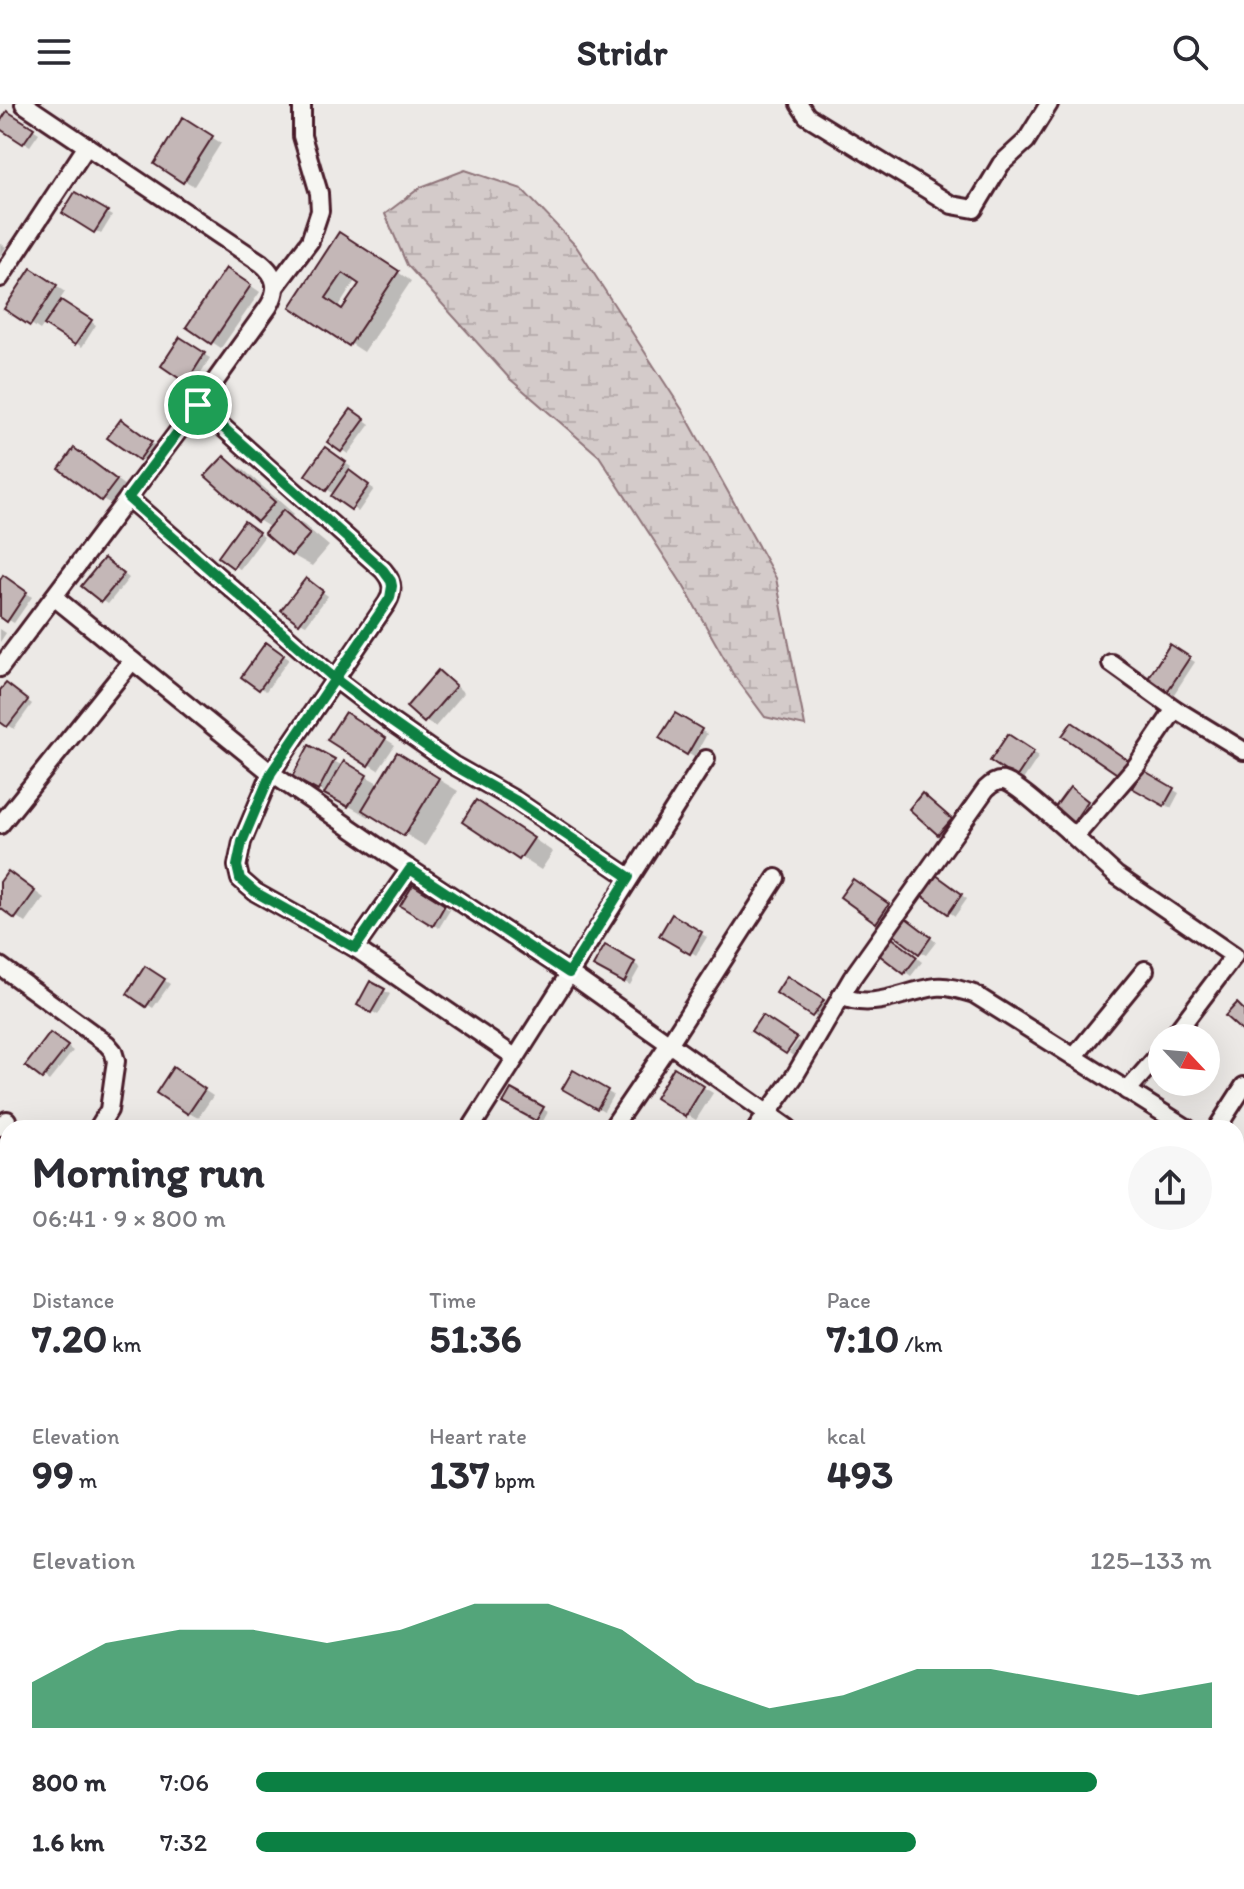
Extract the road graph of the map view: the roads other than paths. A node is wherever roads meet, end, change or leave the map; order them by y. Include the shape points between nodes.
1 (24, 104) edge
2 (302, 104) edge
3 (799, 104) edge
4 (1049, 104) edge
5 (87, 146) junction
6 (0, 278) edge
7 (276, 286) junction
8 (198, 405) junction
9 (128, 498) junction
10 (54, 597) junction
11 (132, 661) junction
12 (1111, 663) dead end
13 (0, 668) edge
14 (334, 678) junction
15 (1175, 709) junction
16 (1244, 751) edge
17 (706, 759) dead end
18 (271, 773) junction
19 (0, 825) edge
20 (1068, 831) junction
21 (410, 869) junction
22 (629, 877) junction
23 (776, 878) dead end
24 (355, 948) junction
25 (0, 966) edge
26 (1145, 970) dead end
27 (569, 973) junction
28 (841, 996) junction
29 (1183, 1024) edge
30 (669, 1044) junction
31 (515, 1057) junction
32 (1074, 1057) junction
33 (1148, 1067) edge
34 (1244, 1086) edge
35 (1127, 1091) junction
36 (767, 1113) junction
37 (103, 1120) edge
38 (476, 1120) edge
39 (617, 1120) edge
40 (762, 1120) edge
41 (777, 1120) edge
42 (1174, 1120) edge
43 (1222, 1120) edge

1 - 5 street
2 - 7 street via 302,136 320,211 310,241
3 - 4 street via 807,116 952,205 974,209 1001,164 1026,141
5 - 6 street
5 - 7 street via 261,263
7 - 8 street via 269,306
8 - 9 street
8 - 14 street via 391,581 387,603
9 - 10 street
9 - 14 street
10 - 11 street
10 - 13 street
11 - 18 street
11 - 19 street
12 - 15 street
14 - 18 street
14 - 22 street via 441,757
15 - 16 street
15 - 20 street via 1137,765 1081,831
17 - 22 street
18 - 21 street
18 - 24 street via 242,842 237,873 255,892
20 - 28 street via 1012,785 993,783
20 - 29 street via 1116,875 1234,956
21 - 24 street
21 - 27 street
22 - 27 street
23 - 30 street
24 - 31 street
25 - 37 street via 113,1051 109,1110
26 - 32 street
27 - 30 street
27 - 31 street
28 - 32 street via 867,1002 954,987 985,1000
28 - 36 street
30 - 36 street
30 - 39 street
31 - 38 street
32 - 35 street
33 - 35 street
34 - 43 street
35 - 42 street
36 - 40 street
36 - 41 street

